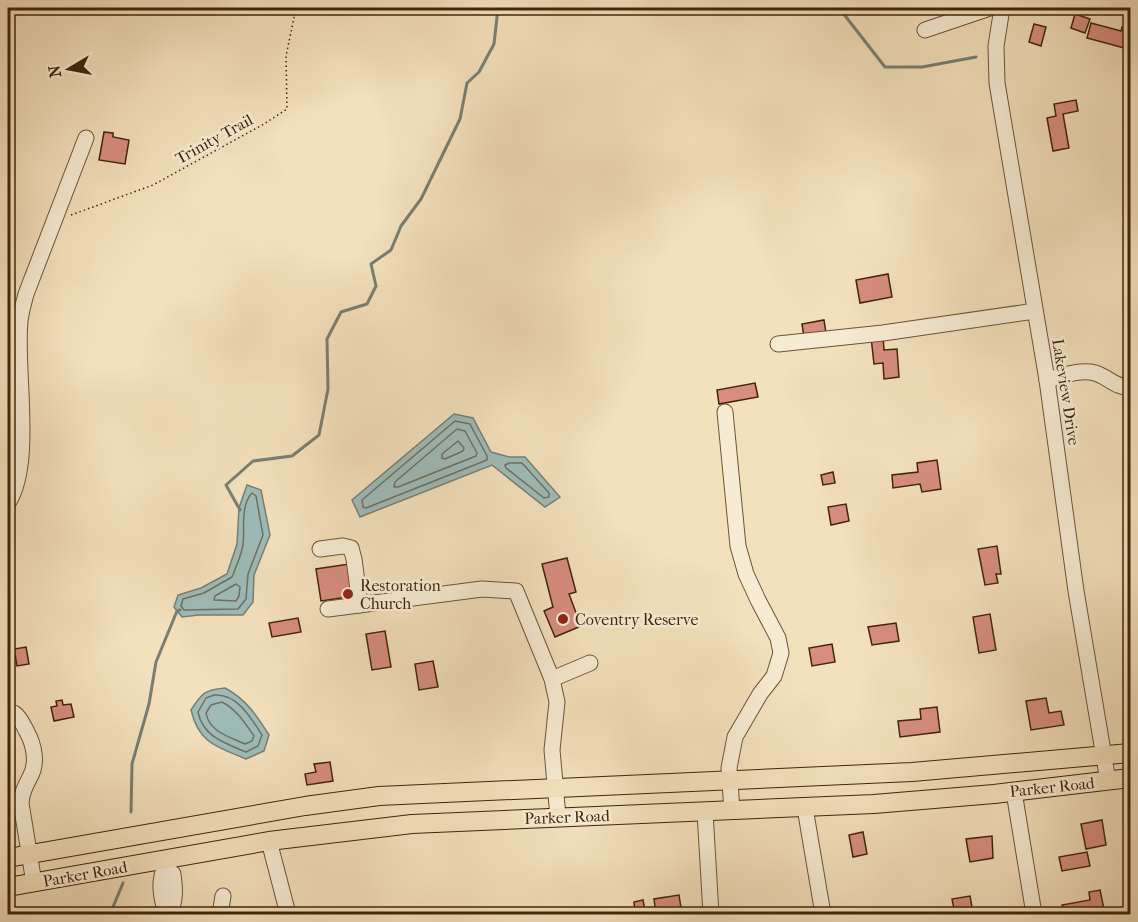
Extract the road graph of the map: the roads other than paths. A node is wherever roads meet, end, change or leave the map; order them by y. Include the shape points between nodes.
1 (990, 8) edge
2 (1002, 8) edge
3 (925, 30) dead end
4 (86, 138) dead end
5 (1035, 311) junction
6 (778, 344) dead end
7 (1047, 380) junction
8 (1131, 387) edge
9 (725, 412) dead end
10 (8, 503) edge
11 (320, 549) dead end
12 (360, 605) junction
13 (328, 609) dead end
14 (590, 663) dead end
15 (552, 679) junction
16 (8, 714) edge
17 (1131, 753) edge
18 (1104, 755) junction
19 (1131, 778) edge
20 (729, 780) junction
21 (1108, 781) junction
22 (557, 789) junction
23 (1014, 792) junction
24 (805, 808) junction
25 (732, 811) junction
26 (705, 812) junction
27 (558, 818) junction
28 (269, 841) junction
29 (30, 854) junction
30 (8, 858) edge
31 (164, 863) junction
32 (34, 883) junction
33 (8, 887) edge
34 (223, 896) dead end
35 (168, 915) edge
36 (220, 915) edge
37 (288, 915) edge
38 (711, 915) edge
39 (824, 915) edge
40 (1034, 915) edge

1 - 3 street
2 - 5 street, Lakeview Drive via 996,46 998,83
4 - 10 street via 26,294 20,321 21,444 18,481
5 - 6 street
5 - 7 street, Lakeview Drive
7 - 8 street via 1096,373 1125,388
7 - 18 street, Lakeview Drive via 1076,591
9 - 20 street via 738,546 746,574 778,638 781,653 774,676 735,737
11 - 12 street via 351,548
12 - 13 street
12 - 15 street via 482,589 516,591
14 - 15 street
15 - 22 street via 557,702 552,750
16 - 29 street via 19,716 33,742 32,775 22,791 21,803
17 - 18 main road, Parker Road
18 - 20 main road, Parker Road via 912,772
18 - 21 street, Lakeview Drive
19 - 21 main road, Parker Road
20 - 22 main road, Parker Road
20 - 25 street
21 - 23 main road, Parker Road
22 - 27 street
22 - 29 main road, Parker Road via 338,801
23 - 24 main road, Parker Road
23 - 40 street
24 - 25 main road, Parker Road
24 - 39 street
25 - 26 main road, Parker Road
26 - 27 main road, Parker Road
26 - 38 street
27 - 28 main road, Parker Road via 412,824
28 - 31 main road, Parker Road
28 - 37 street
29 - 30 main road, Parker Road
29 - 32 street
31 - 32 main road, Parker Road
31 - 35 street via 162,903
32 - 33 main road, Parker Road
34 - 36 street

